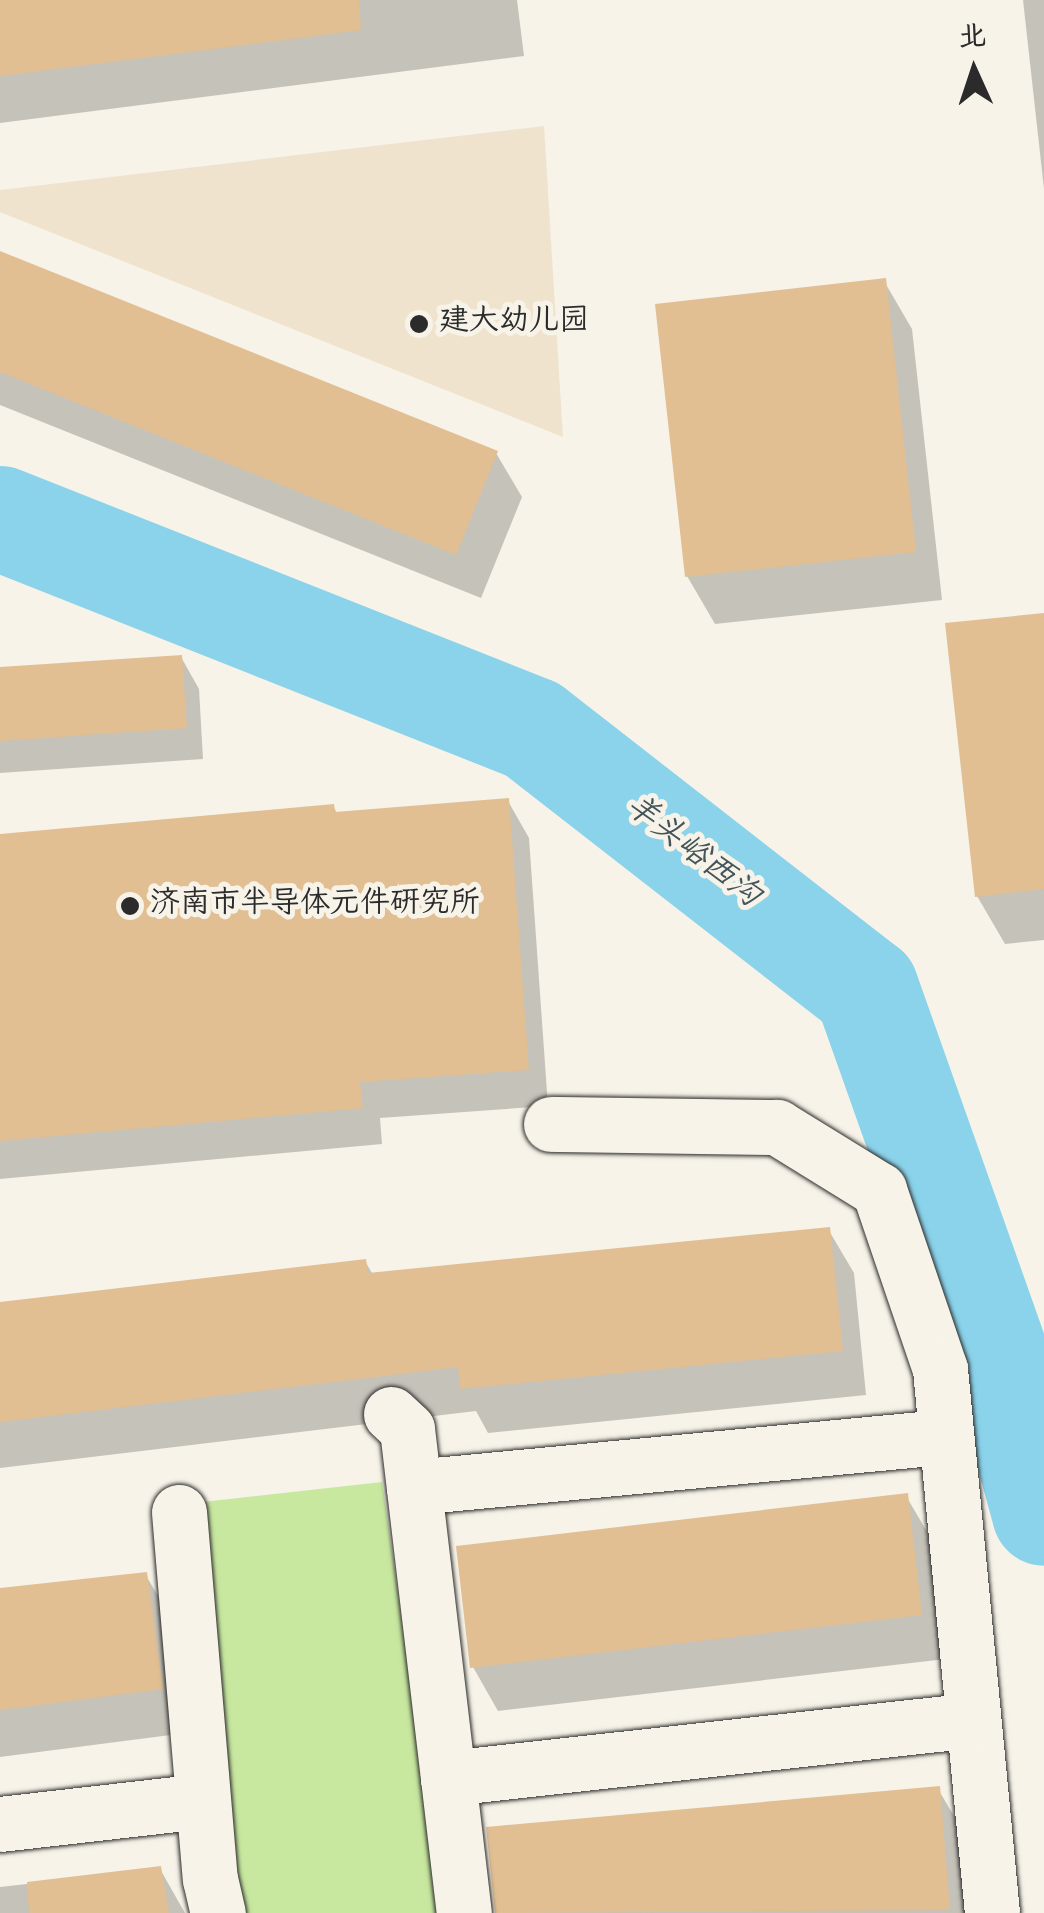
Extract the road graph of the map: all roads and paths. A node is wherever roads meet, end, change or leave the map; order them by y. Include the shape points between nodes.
1 (551, 1124) dead end
2 (391, 1414) dead end
3 (942, 1437) junction
4 (414, 1487) junction
5 (178, 1512) dead end
6 (973, 1720) junction
7 (448, 1778) junction
8 (203, 1801) junction
9 (0, 1824) edge
10 (218, 1913) edge
11 (464, 1913) edge
12 (992, 1913) edge

1 - 3 street via 777,1126 879,1190 940,1369
2 - 4 street via 407,1429
3 - 4 street
3 - 6 street
4 - 7 street
5 - 8 street
6 - 7 street
6 - 12 street
7 - 11 street
8 - 9 street
8 - 10 street

